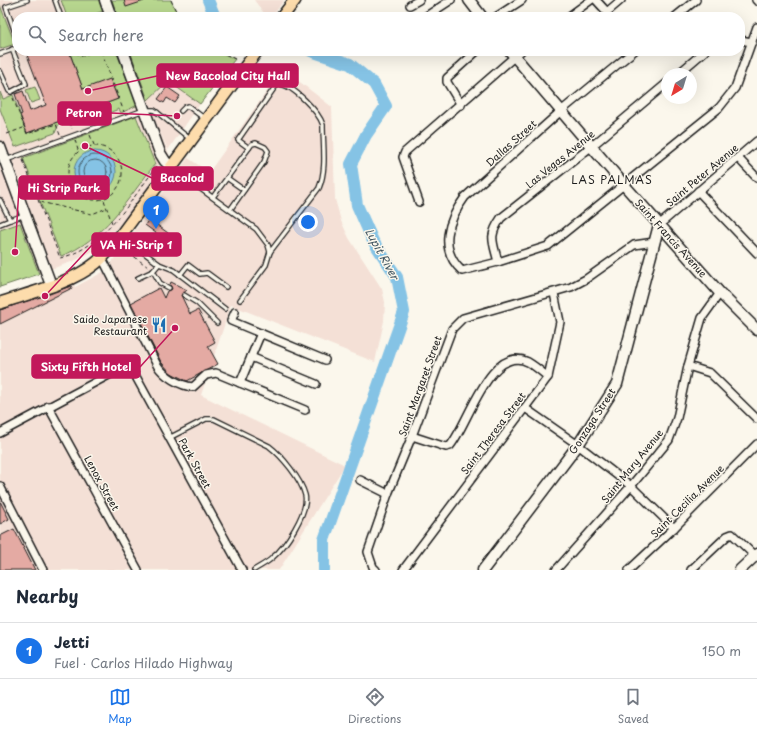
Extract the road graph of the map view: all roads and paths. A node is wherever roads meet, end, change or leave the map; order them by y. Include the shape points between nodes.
1 (27, 0) edge
2 (55, 0) edge
3 (105, 0) edge
4 (171, 0) edge
5 (295, 0) edge
6 (419, 0) edge
7 (450, 0) edge
8 (469, 0) edge
9 (522, 0) edge
10 (591, 0) edge
11 (596, 0) edge
12 (621, 0) edge
13 (696, 0) edge
14 (410, 5) dead end
15 (59, 12) edge
16 (106, 12) edge
17 (177, 12) edge
18 (286, 12) edge
19 (432, 12) edge
20 (478, 12) edge
21 (504, 12) edge
22 (575, 12) edge
23 (607, 12) edge
24 (611, 12) edge
25 (681, 12) edge
26 (12, 24) edge
27 (757, 27) edge
28 (745, 41) edge
29 (752, 42) junction
30 (12, 49) edge
31 (0, 54) edge
32 (15, 56) edge
33 (103, 56) edge
34 (125, 56) edge
35 (229, 56) edge
36 (253, 56) edge
37 (471, 56) edge
38 (511, 56) edge
39 (518, 56) edge
40 (628, 56) edge
41 (699, 56) edge
42 (235, 59) dead end
43 (685, 68) edge
44 (0, 71) edge
45 (661, 88) edge
46 (11, 92) junction
47 (461, 105) junction
48 (144, 110) junction
49 (181, 111) dead end
50 (562, 111) junction
51 (126, 116) junction
52 (206, 120) junction
53 (24, 128) junction
54 (88, 130) junction
55 (7, 134) dead end
56 (60, 136) dead end
57 (191, 140) junction
58 (757, 141) edge
59 (95, 146) junction
60 (592, 146) junction
61 (0, 147) edge
62 (249, 148) junction
63 (738, 158) junction
64 (22, 159) dead end
65 (5, 161) junction
66 (157, 166) dead end
67 (171, 167) junction
68 (227, 178) junction
69 (757, 178) edge
70 (624, 186) junction
71 (244, 190) junction
72 (698, 191) junction
73 (213, 197) junction
74 (104, 199) junction
75 (0, 200) edge
76 (39, 202) junction
77 (419, 202) dead end
78 (107, 208) junction
79 (230, 210) junction
80 (26, 215) junction
81 (10, 220) junction
82 (0, 224) edge
83 (112, 224) junction
84 (659, 225) junction
85 (118, 239) junction
86 (654, 242) junction
87 (270, 252) junction
88 (757, 253) edge
89 (102, 258) junction
90 (498, 262) junction
91 (158, 264) junction
92 (153, 271) junction
93 (180, 274) junction
94 (138, 278) dead end
95 (51, 285) junction
96 (226, 287) dead end
97 (169, 288) dead end
98 (554, 293) junction
99 (720, 293) junction
100 (184, 295) dead end
101 (240, 300) dead end
102 (0, 303) edge
103 (225, 309) dead end
104 (235, 312) dead end
105 (217, 323) dead end
106 (757, 330) edge
107 (261, 333) junction
108 (251, 357) junction
109 (325, 360) dead end
110 (688, 366) junction
111 (548, 377) junction
112 (240, 383) junction
113 (316, 384) dead end
114 (48, 406) junction
115 (525, 408) junction
116 (305, 410) dead end
117 (757, 419) edge
118 (0, 433) edge
119 (412, 436) junction
120 (169, 438) junction
121 (757, 444) edge
122 (578, 445) junction
123 (360, 480) dead end
124 (0, 486) edge
125 (631, 486) junction
126 (388, 494) junction
127 (674, 528) junction
128 (756, 556) edge
129 (43, 570) edge
130 (138, 570) edge
131 (242, 570) edge
132 (254, 570) edge
133 (376, 570) edge
134 (403, 570) edge
135 (483, 570) edge
136 (556, 570) edge
137 (629, 570) edge
138 (691, 570) edge
139 (740, 570) edge

1 - 26 lane via 6,7
2 - 15 lane
3 - 16 street
4 - 17 path
5 - 18 main road
6 - 14 street
7 - 19 street
8 - 20 street
9 - 21 street
10 - 22 street
11 - 23 street
12 - 24 street
13 - 25 street
27 - 29 street
28 - 29 street
29 - 70 street via 735,88 719,108
30 - 31 lane
32 - 46 lane via 26,84
33 - 51 path
34 - 48 street
35 - 42 path
36 - 52 main road
37 - 47 street via 447,78
38 - 47 street
39 - 50 street, Saint Francis Avenue
40 - 50 street, Dallas Street
41 - 43 street
44 - 46 lane via 7,90
45 - 60 street, Las Vegas Avenue
46 - 53 path
47 - 77 street via 405,152 403,157
48 - 51 lane
48 - 57 lane via 154,110 173,122
48 - 67 street via 160,153
49 - 52 lane via 188,106
50 - 60 street, Saint Francis Avenue
50 - 90 street, Dallas Street via 479,183 454,212 448,234 451,257 462,271
51 - 54 lane
52 - 57 main road
53 - 55 path
53 - 56 path via 27,134 56,124
54 - 59 path
54 - 65 lane
57 - 67 main road
58 - 63 street, Saint Peter Avenue
59 - 74 path via 103,147 114,154 121,164 122,173 117,189
59 - 74 path via 86,147 72,157 68,165 68,178 79,196 91,200
60 - 70 street, Saint Francis Avenue
60 - 90 street, Las Vegas Avenue via 501,218 492,231
61 - 65 street
62 - 68 lane
62 - 71 lane via 256,143 268,151 264,162
62 - 87 lane via 238,140 279,84 285,85 310,105 321,118 324,168 322,181
63 - 69 street
63 - 72 street, Saint Peter Avenue
64 - 76 path
65 - 80 street
66 - 83 path
67 - 73 lane
67 - 85 main road
68 - 71 lane
68 - 73 lane
70 - 84 street, Saint Francis Avenue
70 - 90 street via 548,246
71 - 79 lane
72 - 84 street, Saint Peter Avenue
72 - 88 street
73 - 79 lane
74 - 78 path
75 - 81 lane
76 - 78 path via 92,214
76 - 83 path via 60,258 85,248
78 - 83 path
79 - 87 lane via 256,229 266,241
80 - 81 lane
80 - 95 street
81 - 82 lane
84 - 86 street, Gonzaga Street
84 - 99 street, Saint Francis Avenue
85 - 89 main road
85 - 91 lane
85 - 92 path
86 - 98 street, Saint Margaret Street via 634,245 586,279
86 - 122 street, Gonzaga Street via 616,384
87 - 101 lane via 263,271
89 - 95 main road via 87,269
89 - 112 street via 163,373 194,387 211,373
91 - 92 lane
91 - 93 lane
92 - 94 lane
92 - 97 lane via 160,283
93 - 96 lane via 188,265 200,274 207,273
93 - 103 lane
95 - 102 main road
98 - 111 street, Saint Theresa Street via 560,322
98 - 119 street, Saint Margaret Street via 463,318 452,328
99 - 106 street, Saint Francis Avenue
99 - 110 street, Saint Mary Avenue via 702,318
100 - 105 lane via 197,303
104 - 107 street via 231,321
107 - 108 street
107 - 109 street
108 - 112 street
108 - 113 street
110 - 117 street via 710,373
110 - 125 street, Saint Mary Avenue via 672,435
111 - 115 street, Saint Theresa Street
111 - 119 street via 528,362 518,360 504,363 490,375 450,446
112 - 116 street
114 - 118 street
114 - 120 street, Park Street via 120,369 128,369 135,376
114 - 130 street, Lenox Street
115 - 122 street
115 - 134 street, Saint Theresa Street
119 - 126 street, Saint Margaret Street
120 - 131 street, Park Street
120 - 132 lane via 206,419 220,422 269,446 302,487 306,505 300,520 278,552
121 - 127 street, Saint Cecilia Avenue
122 - 125 street
122 - 135 street, Gonzaga Street
123 - 126 street
124 - 129 street
125 - 127 street
125 - 136 street, Saint Mary Avenue
126 - 133 street, Saint Margaret Street via 368,552
127 - 137 street, Saint Cecilia Avenue
128 - 138 street via 732,534
128 - 139 street

